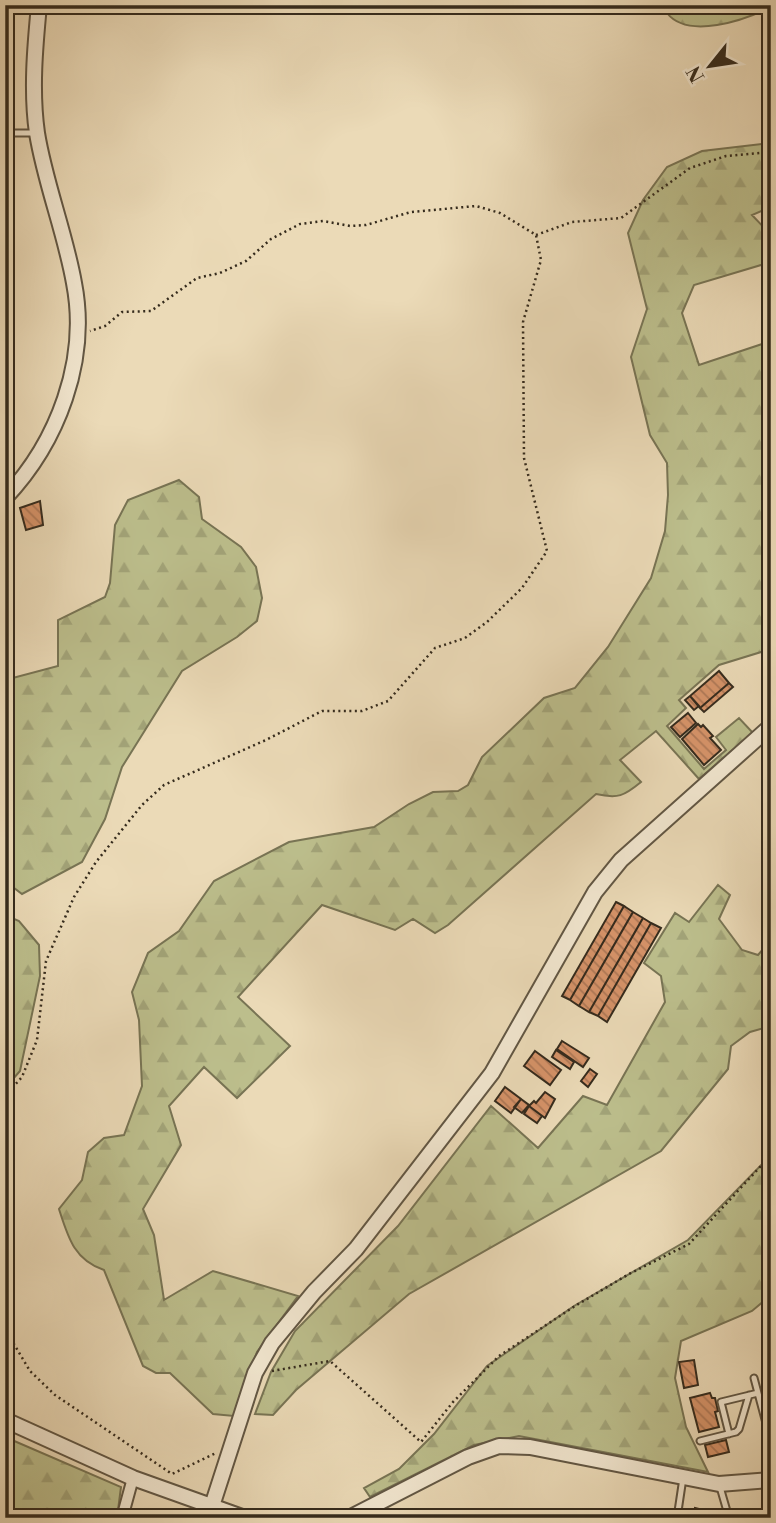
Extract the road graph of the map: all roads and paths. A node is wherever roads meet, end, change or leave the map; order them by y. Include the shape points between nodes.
1 (38, 5) edge
2 (5, 133) edge
3 (37, 134) junction
4 (771, 152) edge
5 (536, 235) junction
6 (76, 332) junction
7 (5, 498) edge
8 (771, 726) edge
9 (5, 1096) edge
10 (771, 1155) edge
11 (5, 1329) edge
12 (255, 1373) junction
13 (754, 1378) dead end
14 (758, 1393) junction
15 (749, 1395) junction
16 (771, 1402) edge
17 (761, 1405) junction
18 (5, 1420) edge
19 (729, 1434) junction
20 (700, 1441) dead end
21 (771, 1442) edge
22 (232, 1446) junction
23 (133, 1478) junction
24 (683, 1478) junction
25 (771, 1480) edge
26 (719, 1484) junction
27 (212, 1506) junction
28 (122, 1518) edge
29 (245, 1518) edge
30 (349, 1518) edge
31 (677, 1518) edge
32 (729, 1518) edge

1 - 3 street
2 - 3 lane
3 - 6 street via 75,286
4 - 5 path via 726,156 690,168 621,218 572,222
5 - 6 path via 500,213 476,206 411,212 366,225 300,224 271,239 246,261 197,278 151,310 122,312 105,326
5 - 9 path via 541,260 523,322 524,458 547,551 522,588 487,622 465,638 435,648 388,701 362,711 322,711 164,785 142,805 74,897 46,961 37,1040 22,1077
6 - 7 street via 74,361 59,415 39,454
8 - 12 street via 621,860 595,892 492,1073 356,1249 272,1343
10 - 12 path via 689,1244 607,1287 499,1356 421,1442 330,1361
11 - 22 path via 30,1371 55,1395 172,1474
12 - 22 street
13 - 14 lane
14 - 15 lane
14 - 17 lane
15 - 19 lane via 739,1429
15 - 19 lane via 721,1402
16 - 17 lane
17 - 21 lane
18 - 23 street
19 - 20 lane
22 - 27 street
23 - 27 street
23 - 28 street
24 - 26 street
24 - 30 street via 530,1447 499,1446
24 - 31 lane
25 - 26 street
26 - 32 lane
27 - 29 street

